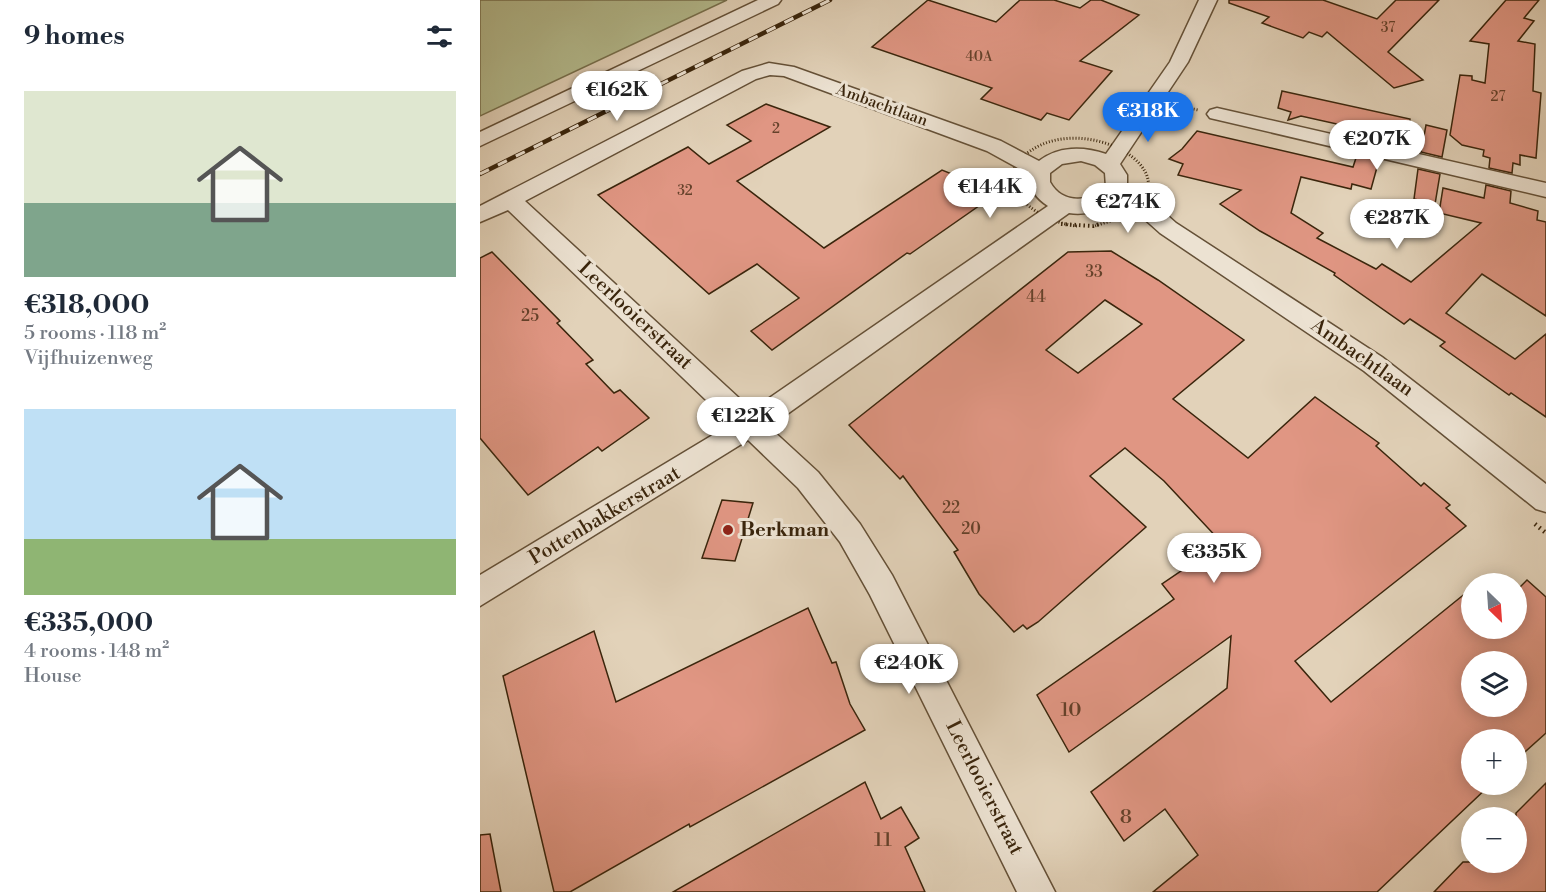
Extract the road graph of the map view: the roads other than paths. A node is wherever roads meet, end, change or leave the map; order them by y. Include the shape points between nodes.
1 (1208, 0) edge
2 (759, 2) edge
3 (1217, 114) dead end
4 (480, 140) edge
5 (994, 146) junction
6 (1056, 158) junction
7 (1100, 160) junction
8 (1042, 182) junction
9 (1546, 190) edge
10 (1110, 196) junction
11 (510, 199) junction
12 (1065, 205) junction
13 (480, 215) edge
14 (966, 273) junction
15 (751, 425) junction
16 (1546, 500) edge
17 (480, 592) edge
18 (1037, 892) edge

1 - 7 street via 1186,48 1153,99
2 - 4 street
3 - 9 street
5 - 6 street, Ambachtlaan
5 - 8 street, Ambachtlaan
5 - 11 street, Ambachtlaan via 787,71 769,69 749,75
6 - 7 street via 1069,155
6 - 8 street
7 - 10 street via 1117,177
8 - 12 street
8 - 14 street, Pottenbakkerstraat
10 - 12 street via 1087,206
10 - 16 street, Ambachtlaan via 1129,214 1168,228 1373,364
11 - 13 street
11 - 15 street, Leerlooierstraat
12 - 14 street, Pottenbakkerstraat
14 - 15 street, Pottenbakkerstraat
15 - 17 street, Pottenbakkerstraat
15 - 18 street, Leerlooierstraat via 808,480 850,533 881,585

